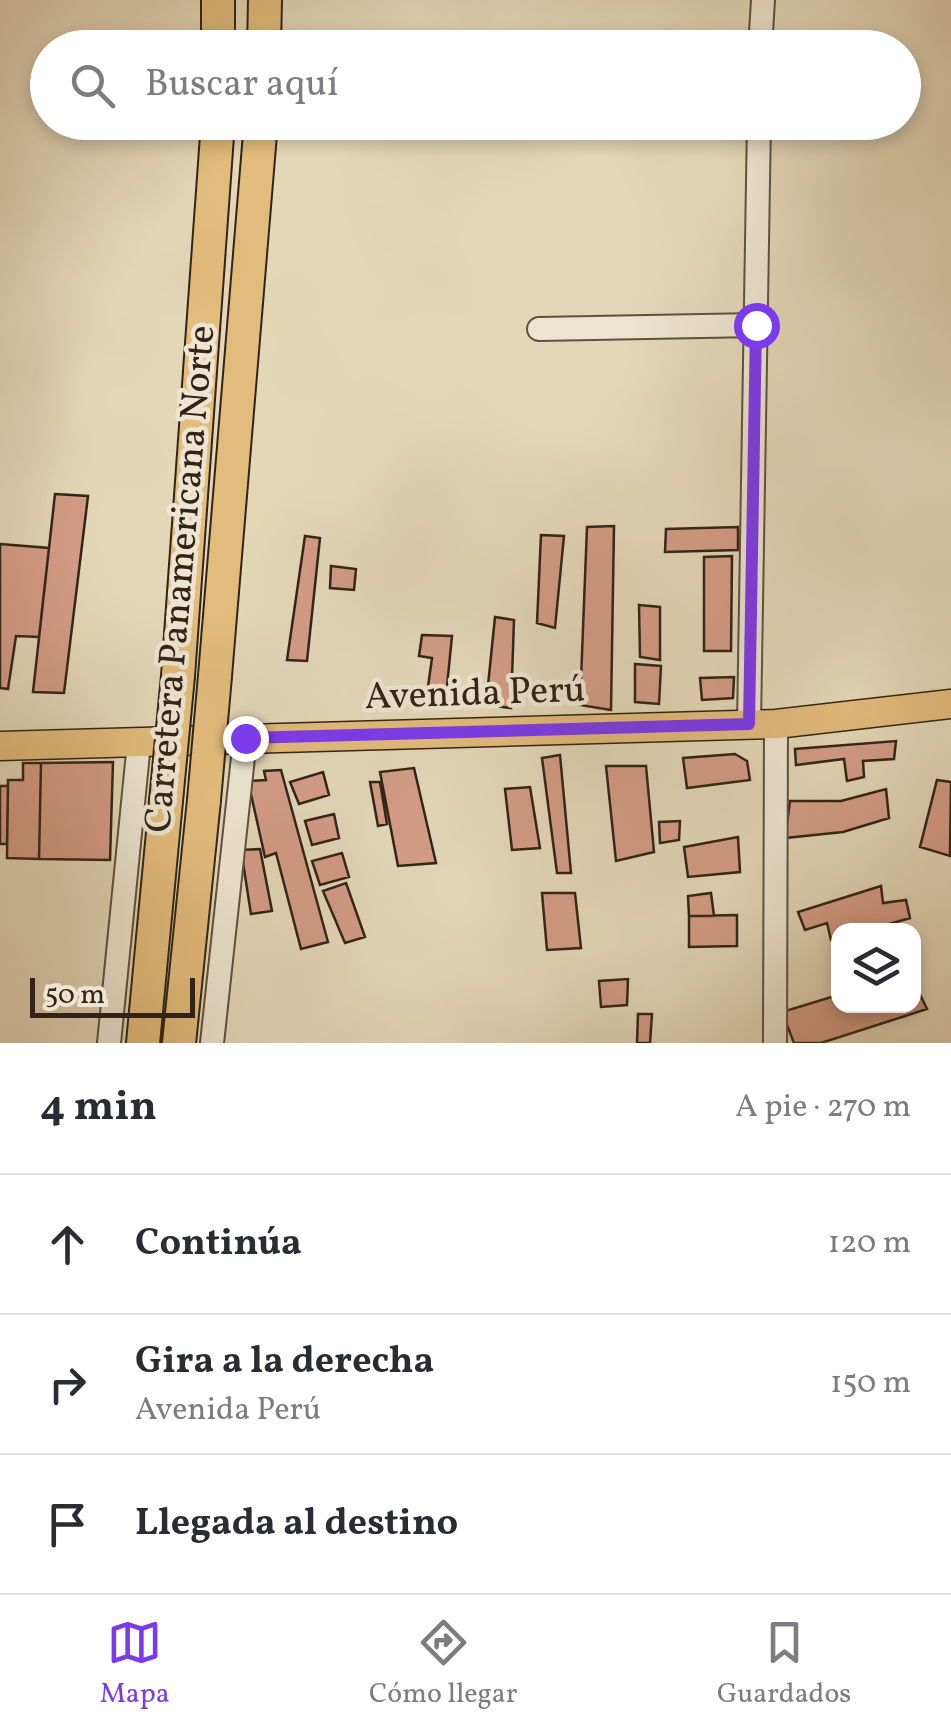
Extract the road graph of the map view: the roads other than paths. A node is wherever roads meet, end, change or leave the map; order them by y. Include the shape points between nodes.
1 (218, 0) edge
2 (266, 0) edge
3 (763, 0) edge
4 (218, 30) edge
5 (265, 30) edge
6 (761, 30) edge
7 (217, 140) edge
8 (259, 140) edge
9 (759, 140) edge
10 (756, 325) junction
11 (538, 329) dead end
12 (951, 704) edge
13 (762, 724) junction
14 (245, 738) junction
15 (139, 743) junction
16 (0, 746) edge
17 (109, 1043) edge
18 (143, 1043) edge
19 (179, 1043) edge
20 (212, 1043) edge
21 (775, 1043) edge

1 - 4 highway
2 - 5 highway
3 - 6 street
7 - 18 highway, Carretera Panamericana Norte, bridge via 178,676
8 - 19 highway, Carretera Panamericana Norte, bridge
9 - 10 street
10 - 11 street
10 - 13 street
12 - 13 main road, Avenida Perú
13 - 14 main road, Avenida Perú
13 - 21 street
14 - 15 main road, Avenida Perú
14 - 20 street
15 - 16 main road, Avenida Perú
15 - 17 street

